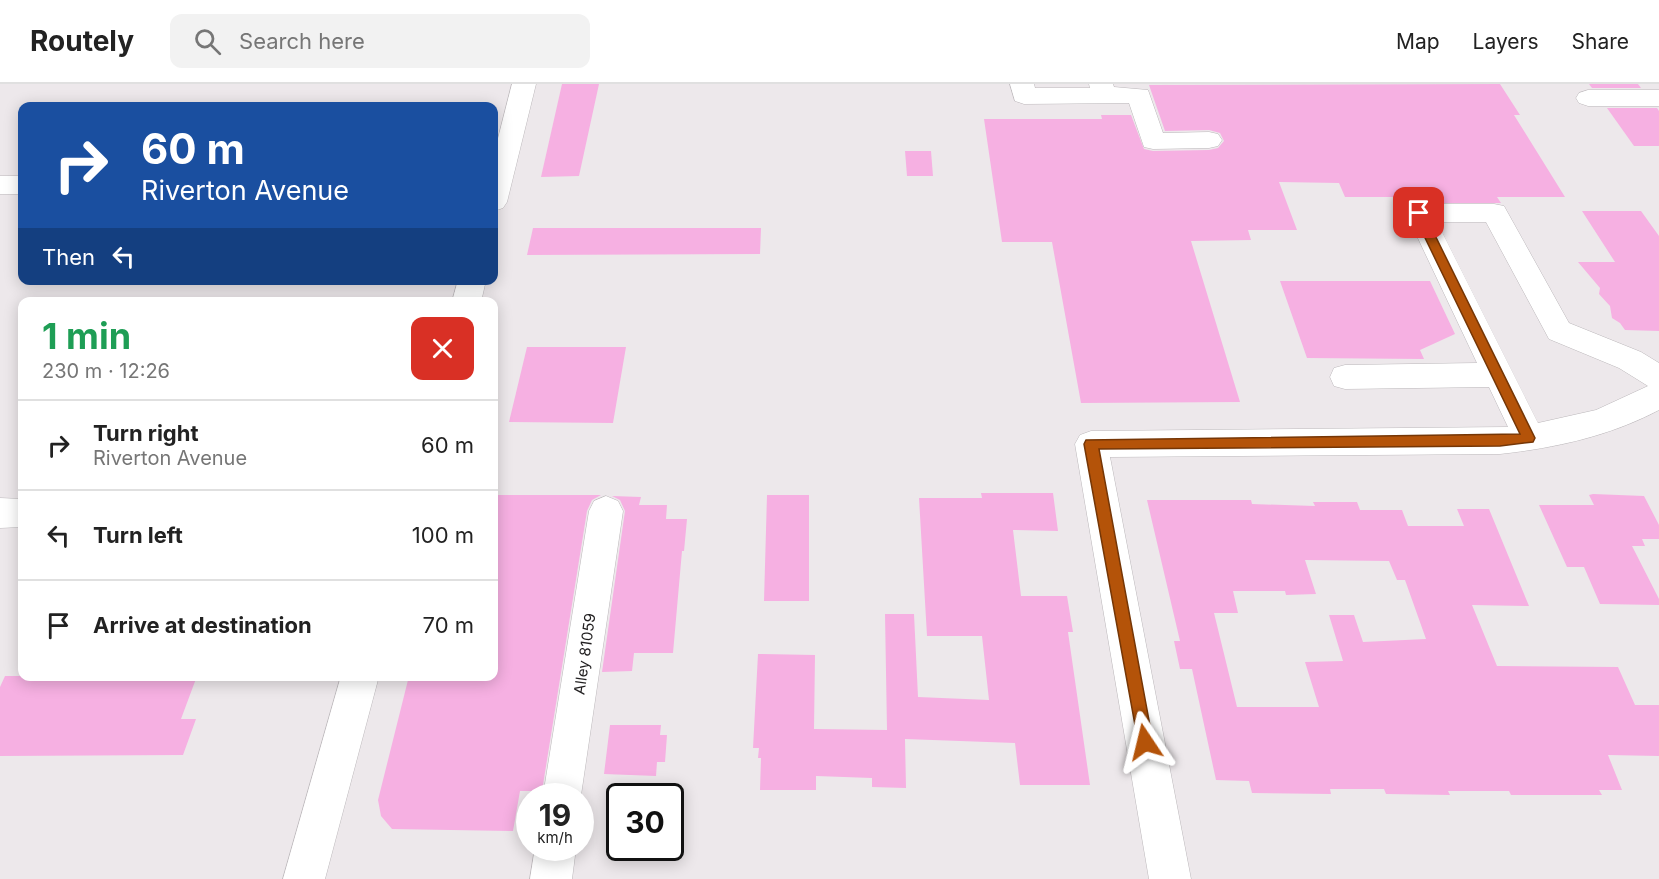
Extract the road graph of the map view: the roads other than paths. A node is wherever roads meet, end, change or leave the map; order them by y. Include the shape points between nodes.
1 (524, 84) edge
2 (1022, 84) edge
3 (1102, 90) edge
4 (1588, 98) dead end
5 (1659, 98) edge
6 (1209, 140) dead end
7 (0, 185) edge
8 (18, 185) edge
9 (498, 186) edge
10 (1498, 375) junction
11 (1345, 377) dead end
12 (1659, 378) edge
13 (1659, 394) edge
14 (1529, 438) junction
15 (606, 511) dead end
16 (0, 513) edge
17 (18, 513) edge
18 (359, 681) edge
19 (565, 783) edge
20 (554, 861) edge
21 (304, 879) edge
22 (551, 879) edge
23 (1170, 879) edge

1 - 9 street
2 - 3 street via 1024,96
3 - 6 street via 1139,95 1153,141
4 - 5 street
7 - 8 street
10 - 11 street
10 - 12 street via 1419,213 1494,213 1559,331 1630,360
10 - 14 street
13 - 14 street via 1632,410 1585,428
14 - 23 street via 1091,444
15 - 19 street, Alley 81059
16 - 17 street
18 - 21 street
20 - 22 street

